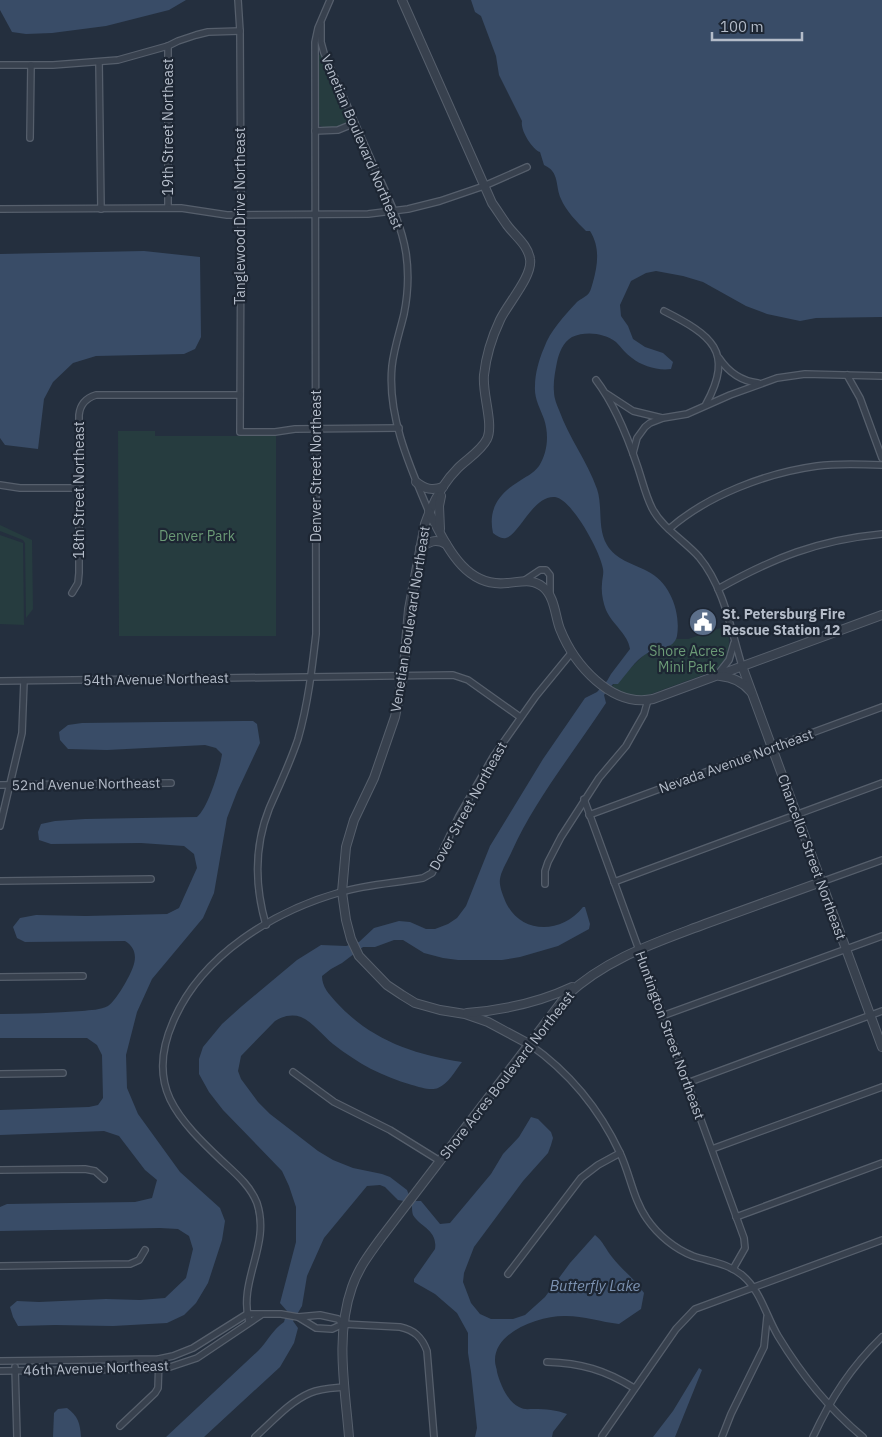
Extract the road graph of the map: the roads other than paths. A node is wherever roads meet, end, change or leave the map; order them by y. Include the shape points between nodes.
1 (238, 0) edge
2 (330, 0) edge
3 (402, 0) edge
4 (321, 20) junction
5 (240, 31) junction
6 (168, 46) junction
7 (99, 62) junction
8 (0, 65) edge
9 (31, 65) junction
10 (355, 123) junction
11 (315, 131) junction
12 (30, 138) dead end
13 (527, 167) dead end
14 (484, 186) junction
15 (168, 208) junction
16 (0, 209) edge
17 (100, 209) junction
18 (394, 211) junction
19 (316, 214) junction
20 (241, 215) junction
21 (664, 311) dead end
22 (718, 356) junction
23 (847, 375) junction
24 (882, 376) edge
25 (596, 380) dead end
26 (762, 383) junction
27 (605, 392) junction
28 (240, 394) junction
29 (706, 404) junction
30 (663, 418) junction
31 (399, 428) junction
32 (316, 429) junction
33 (633, 453) junction
34 (882, 458) edge
35 (882, 465) edge
36 (416, 482) junction
37 (0, 486) edge
38 (443, 487) junction
39 (79, 488) junction
40 (429, 512) junction
41 (669, 529) junction
42 (440, 533) junction
43 (882, 534) edge
44 (446, 544) junction
45 (420, 548) junction
46 (525, 580) junction
47 (718, 589) junction
48 (72, 593) dead end
49 (550, 596) junction
50 (882, 615) edge
51 (735, 641) junction
52 (572, 652) junction
53 (742, 666) junction
54 (312, 676) junction
55 (403, 676) junction
56 (715, 676) junction
57 (0, 681) edge
58 (24, 681) junction
59 (753, 694) junction
60 (648, 700) junction
61 (882, 707) edge
62 (520, 717) junction
63 (772, 747) junction
64 (171, 783) dead end
65 (882, 783) edge
66 (0, 785) edge
67 (10, 785) junction
68 (584, 800) junction
69 (797, 814) junction
70 (589, 815) junction
71 (0, 826) edge
72 (882, 860) edge
73 (151, 879) dead end
74 (0, 882) edge
75 (614, 882) junction
76 (821, 882) junction
77 (545, 884) dead end
78 (342, 892) junction
79 (266, 925) junction
80 (882, 936) edge
81 (638, 949) junction
82 (846, 949) junction
83 (82, 976) dead end
84 (0, 977) edge
85 (580, 983) junction
86 (882, 1011) edge
87 (465, 1014) junction
88 (871, 1015) junction
89 (662, 1016) junction
90 (528, 1044) junction
91 (882, 1047) edge
92 (293, 1072) dead end
93 (64, 1073) dead end
94 (0, 1074) edge
95 (687, 1083) junction
96 (882, 1087) edge
97 (712, 1149) junction
98 (620, 1153) junction
99 (440, 1161) junction
100 (882, 1163) edge
101 (0, 1170) edge
102 (104, 1179) dead end
103 (736, 1217) junction
104 (882, 1240) edge
105 (145, 1250) dead end
106 (0, 1266) edge
107 (733, 1268) junction
108 (508, 1274) dead end
109 (754, 1287) junction
110 (267, 1313) junction
111 (767, 1313) junction
112 (247, 1314) junction
113 (298, 1317) junction
114 (249, 1322) junction
115 (343, 1324) junction
116 (882, 1337) edge
117 (159, 1359) junction
118 (0, 1361) edge
119 (15, 1361) junction
120 (546, 1362) dead end
121 (158, 1368) junction
122 (16, 1370) junction
123 (0, 1371) edge
124 (345, 1387) junction
125 (634, 1388) junction
126 (828, 1404) junction
127 (120, 1426) dead end
128 (602, 1436) edge
129 (17, 1437) edge
130 (255, 1437) edge
131 (349, 1437) edge
132 (434, 1437) edge
133 (722, 1437) edge
134 (813, 1437) edge
135 (863, 1437) edge

1 - 5 street, Tanglewood Drive Northeast
2 - 4 street, Denver Street Northeast
3 - 14 street
4 - 10 street, Venetian Boulevard Northeast via 320,37 324,53
4 - 11 street, Denver Street Northeast via 315,42
5 - 6 street via 208,32
5 - 20 street, Tanglewood Drive Northeast
6 - 7 street
6 - 15 street, 19th Street Northeast
7 - 9 street
7 - 17 street
8 - 9 street
9 - 12 street
10 - 11 street via 332,131
10 - 18 street, Venetian Boulevard Northeast
11 - 19 street, Denver Street Northeast
13 - 14 street
14 - 18 street via 425,205
14 - 38 street via 503,220 526,248 531,266 502,317 489,351 484,384 488,437
15 - 17 street
15 - 20 street
16 - 17 street
18 - 19 street
18 - 31 street, Venetian Boulevard Northeast via 406,254 408,279 392,368
19 - 20 street
19 - 32 street, Denver Street Northeast
20 - 28 street, Tanglewood Drive Northeast
21 - 22 street via 699,330 710,340
22 - 26 street via 735,376
22 - 29 street via 716,385
23 - 24 street
23 - 26 street via 805,374
23 - 34 street via 860,398
25 - 27 street
26 - 29 street
27 - 30 street via 633,411
27 - 33 street
28 - 32 street, Tanglewood Drive Northeast via 240,432
28 - 39 street, 18th Street Northeast via 91,396 80,410
29 - 30 street via 687,414
30 - 33 street via 645,427 637,438
31 - 32 street
31 - 36 street, Venetian Boulevard Northeast
32 - 54 street, Denver Street Northeast via 316,634
33 - 41 street via 653,510
35 - 41 street via 816,466 774,476 720,497
36 - 38 street via 428,489
36 - 40 street, Venetian Boulevard Northeast
37 - 39 street
38 - 40 street
38 - 42 street via 439,506
39 - 48 street, 18th Street Northeast via 79,573 78,584
40 - 42 street
40 - 45 street, Venetian Boulevard Northeast
41 - 47 street via 699,557
42 - 44 street
43 - 47 street via 838,540 797,551
44 - 45 street via 431,541
44 - 46 street via 458,563 476,577 498,584
45 - 55 street, Venetian Boulevard Northeast via 409,609
46 - 49 street via 539,584
46 - 49 street via 537,571 546,570 551,579
47 - 51 street
49 - 52 street
50 - 53 street
51 - 53 street
51 - 56 street via 729,660
52 - 60 street via 600,683 624,698
52 - 62 street, Dover Street Northeast
53 - 56 street
53 - 59 street, Chancellor Street Northeast
54 - 55 street, 54th Avenue Northeast
54 - 58 street, 54th Avenue Northeast
54 - 79 street, Denver Street Northeast via 298,739 260,838 258,885
55 - 62 street, 54th Avenue Northeast via 453,675 463,678
55 - 78 street, Venetian Boulevard Northeast via 384,754 354,820 346,846
56 - 59 street via 738,681
56 - 60 street
57 - 58 street, 54th Avenue Northeast
58 - 67 street via 22,733
59 - 63 street, Chancellor Street Northeast
60 - 68 street via 626,746
61 - 63 street, Nevada Avenue Northeast
62 - 78 street, Dover Street Northeast via 476,785 432,873 423,878
63 - 69 street, Chancellor Street Northeast
63 - 70 street, Nevada Avenue Northeast
64 - 67 street, 52nd Avenue Northeast
65 - 69 street
66 - 67 street, 52nd Avenue Northeast
67 - 71 street
68 - 70 street, Huntington Street Northeast
68 - 77 street via 548,862
69 - 75 street
69 - 76 street, Chancellor Street Northeast
70 - 75 street, Huntington Street Northeast
72 - 76 street, Shore Acres Boulevard Northeast
73 - 74 street
75 - 81 street, Huntington Street Northeast
76 - 81 street, Shore Acres Boulevard Northeast
76 - 82 street, Chancellor Street Northeast
78 - 79 street, Dover Street Northeast via 299,907
78 - 87 street, Venetian Boulevard Northeast via 346,920 359,956 386,985 416,1003
79 - 112 street, Dover Street Northeast via 223,954 202,975 177,1012 167,1036 162,1061 164,1082 175,1107 201,1139 240,1177 257,1204 260,1240 246,1295
80 - 82 street
81 - 85 street, Shore Acres Boulevard Northeast via 600,968
81 - 89 street, Huntington Street Northeast
82 - 88 street, Chancellor Street Northeast
82 - 89 street
83 - 84 street
85 - 87 street, Venetian Boulevard Northeast via 505,1010
85 - 90 street, Shore Acres Boulevard Northeast
86 - 88 street
87 - 90 street, Venetian Boulevard Northeast
88 - 91 street, Chancellor Street Northeast
88 - 95 street
89 - 95 street, Huntington Street Northeast
90 - 98 street, Venetian Boulevard Northeast via 551,1060 577,1086 599,1115
90 - 99 street, Shore Acres Boulevard Northeast
92 - 99 street via 334,1102 390,1130
93 - 94 street
95 - 97 street, Huntington Street Northeast
96 - 97 street
97 - 103 street, Huntington Street Northeast
98 - 107 street, Venetian Boulevard Northeast via 640,1207 660,1235 685,1252
98 - 108 street via 580,1178
99 - 115 street, Shore Acres Boulevard Northeast via 358,1272
100 - 103 street
101 - 102 street via 85,1169 95,1171
103 - 107 street, Huntington Street Northeast via 745,1244
104 - 109 street
105 - 106 street via 139,1260 130,1264
107 - 109 street, Venetian Boulevard Northeast
109 - 111 street, Venetian Boulevard Northeast
109 - 125 street via 703,1305 689,1314
110 - 112 street, 46th Avenue Northeast
110 - 113 street, 46th Avenue Northeast
110 - 114 street, 46th Avenue Northeast
111 - 126 street, Venetian Boulevard Northeast via 799,1369
111 - 133 street via 764,1347
112 - 114 street, Dover Street Northeast
112 - 117 street, 46th Avenue Northeast via 193,1348
113 - 115 street, 46th Avenue Northeast via 320,1315 338,1319
113 - 115 street, 46th Avenue Northeast via 316,1328 332,1329
114 - 121 street, 46th Avenue Northeast via 197,1358
115 - 124 street, Shore Acres Boulevard Northeast
115 - 132 street via 400,1327 413,1331 422,1339 427,1351
116 - 126 street
117 - 119 street, 46th Avenue Northeast
117 - 121 street
118 - 119 street, 46th Avenue Northeast
119 - 122 street
120 - 125 street via 566,1362 599,1369
121 - 122 street, 46th Avenue Northeast
121 - 127 street via 156,1393
122 - 123 street, 46th Avenue Northeast
122 - 129 street
124 - 130 street via 324,1389 296,1401
124 - 131 street, Shore Acres Boulevard Northeast
125 - 128 street
126 - 134 street
126 - 135 street, Venetian Boulevard Northeast

